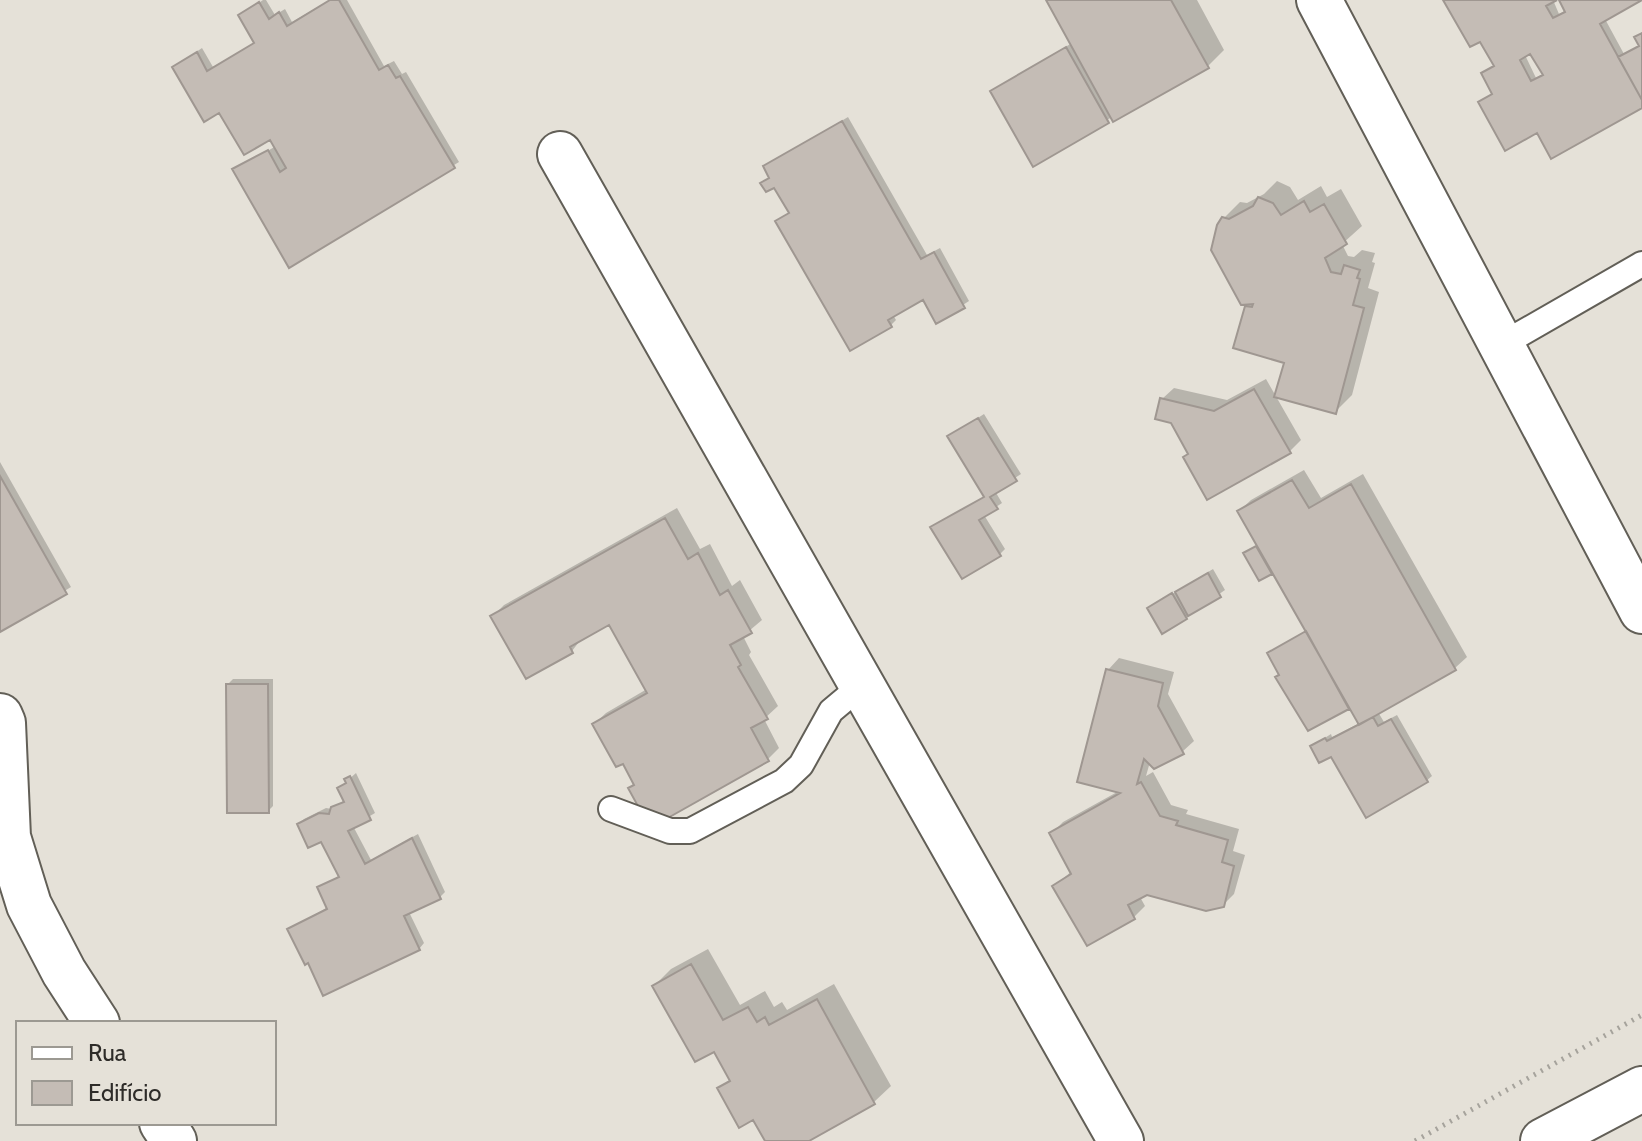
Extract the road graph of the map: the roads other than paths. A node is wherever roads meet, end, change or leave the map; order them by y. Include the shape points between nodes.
1 (1319, 0) edge
2 (560, 154) dead end
3 (1642, 264) edge
4 (1501, 345) junction
5 (1642, 611) edge
6 (862, 685) junction
7 (0, 716) edge
8 (611, 809) dead end
9 (96, 1021) edge
10 (1642, 1089) edge
11 (1121, 1141) edge
12 (1543, 1141) edge

1 - 4 street
2 - 6 street
3 - 4 lane
4 - 5 street
6 - 8 lane via 831,711 801,765 784,781 690,831 670,831
6 - 11 street
7 - 9 street via 8,837 29,905
10 - 12 street

